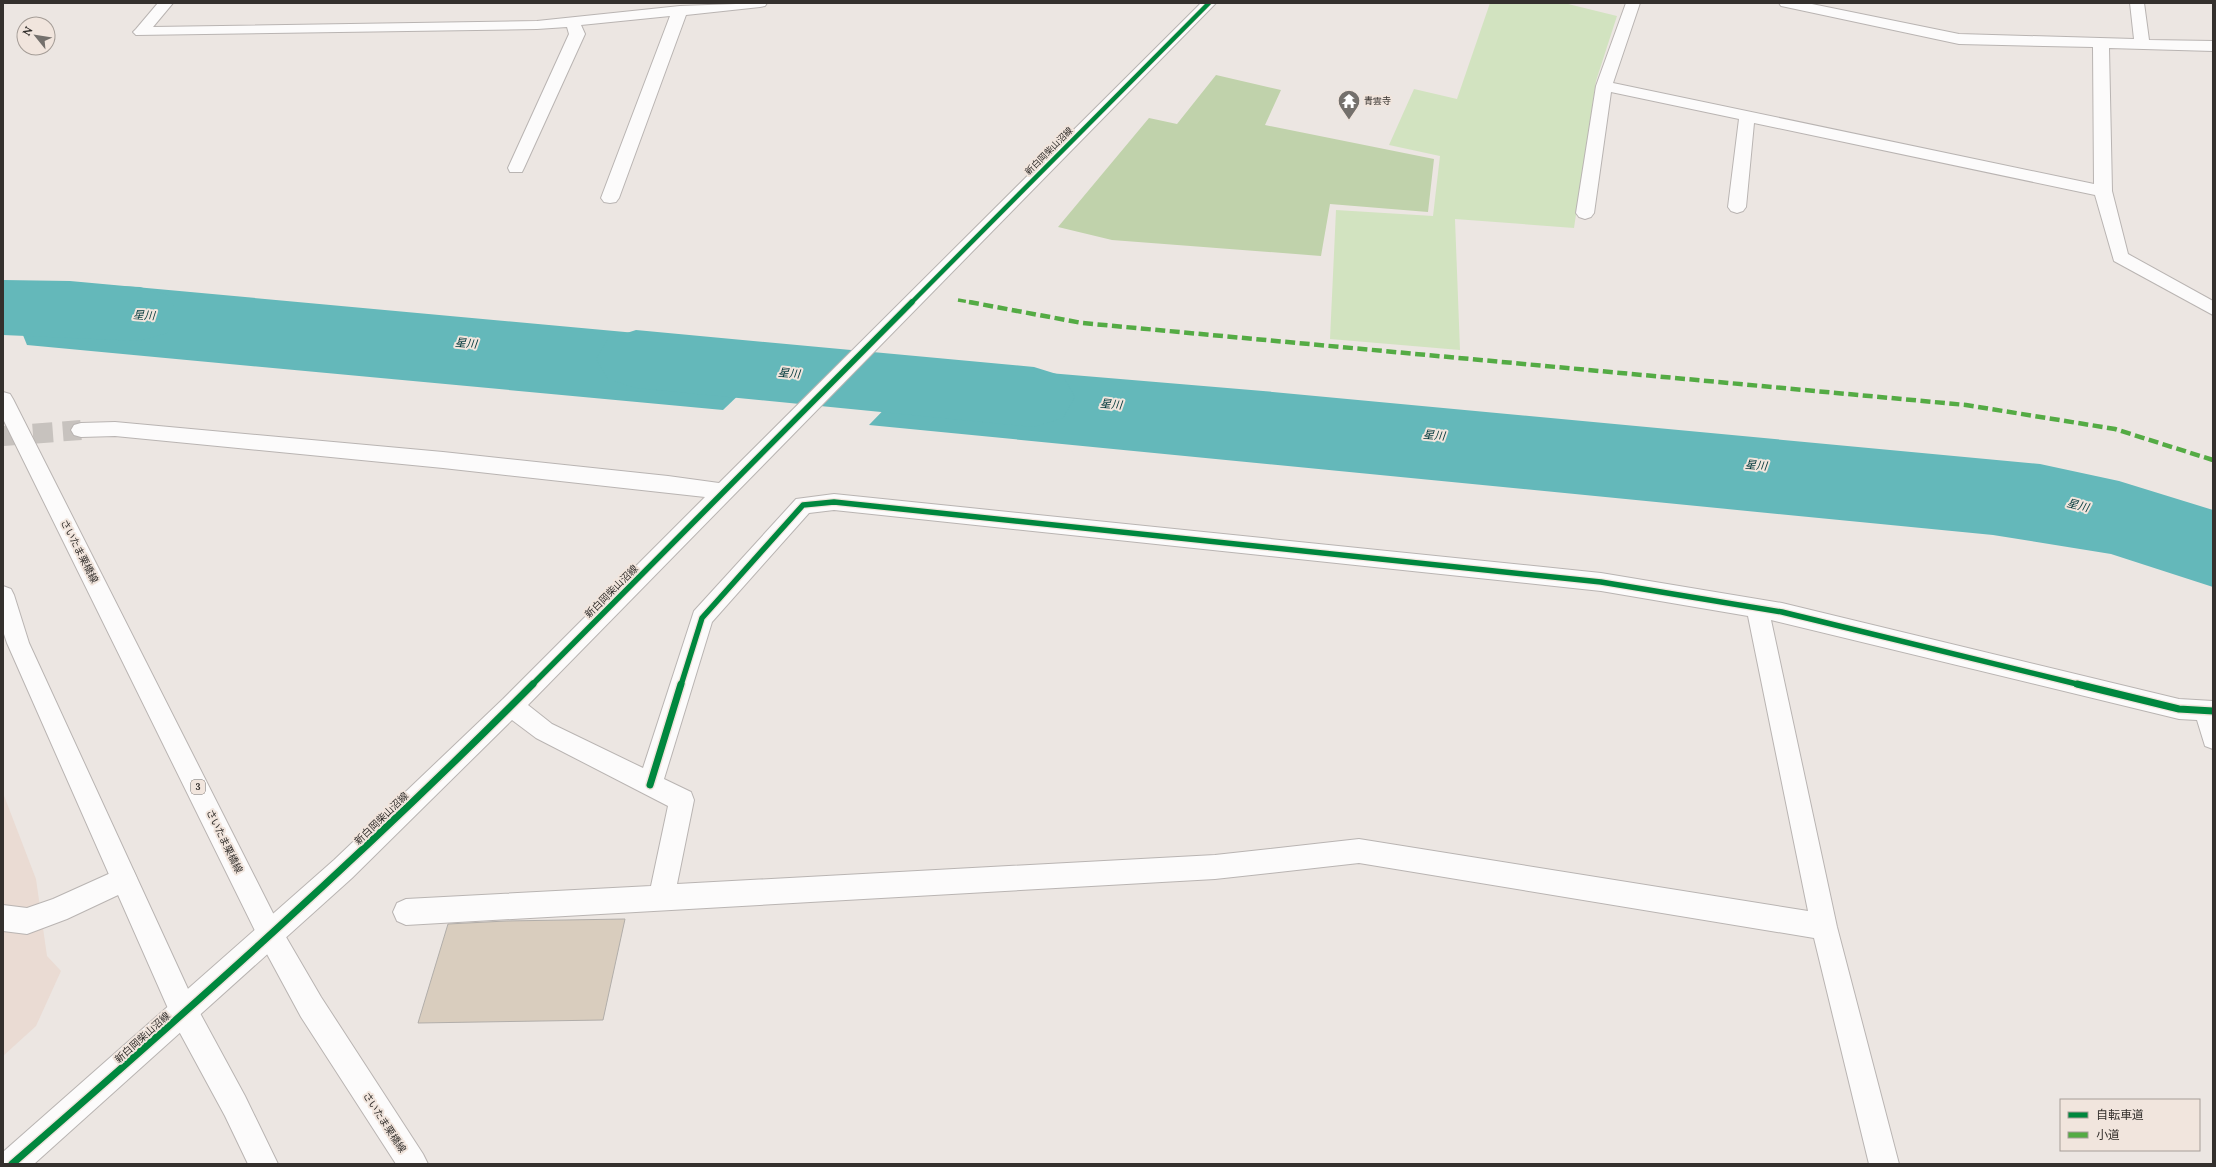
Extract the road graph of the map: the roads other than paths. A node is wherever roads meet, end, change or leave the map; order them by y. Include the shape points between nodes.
1 (166, 3) edge
2 (760, 3) edge
3 (1209, 3) edge
4 (1633, 3) edge
5 (1786, 3) edge
6 (2137, 3) edge
7 (680, 10) junction
8 (572, 21) junction
9 (2101, 44) junction
10 (2142, 44) junction
11 (2213, 46) edge
12 (1604, 86) junction
13 (1747, 116) junction
14 (516, 168) dead end
15 (2103, 191) junction
16 (610, 198) dead end
17 (1737, 207) dead end
18 (1585, 212) dead end
19 (2213, 309) edge
20 (3, 399) edge
21 (81, 430) tunnel mouth
22 (722, 492) junction
23 (3, 595) edge
24 (1758, 608) junction
25 (511, 706) junction
26 (2210, 711) edge
27 (2213, 738) edge
28 (650, 785) junction
29 (124, 879) junction
30 (661, 898) junction
31 (406, 912) dead end
32 (3, 918) edge
33 (1824, 927) junction
34 (270, 934) junction
35 (184, 1012) junction
36 (12, 1164) edge
37 (263, 1164) edge
38 (412, 1164) edge
39 (1884, 1164) edge

1 - 8 street via 142,32 529,25
2 - 7 street
3 - 22 street, 新白岡柴山沼線
4 - 12 street
5 - 9 street via 1959,38
6 - 10 street
7 - 8 street
7 - 16 street
8 - 14 street via 577,34
9 - 10 street
9 - 15 street
10 - 11 street
12 - 13 street
12 - 18 street
13 - 15 street
13 - 17 street
15 - 19 street via 2120,257
20 - 34 street, さいたま栗橋線 / 3
21 - 22 street via 115,429 443,460
22 - 25 street, 新白岡柴山沼線
23 - 29 street via 18,643
24 - 26 street via 2179,709
24 - 28 street via 1601,582 834,502 803,505 702,618
24 - 33 street
25 - 28 street via 544,732
25 - 34 street, 新白岡柴山沼線 via 343,869
26 - 27 street
28 - 30 street via 682,800
29 - 32 street via 58,910 27,921
29 - 35 street
30 - 31 street
30 - 33 street via 1215,867 1359,851
33 - 39 street
34 - 35 street, 新白岡柴山沼線
34 - 38 street, さいたま栗橋線 / 3 via 312,1007
35 - 36 street, 新白岡柴山沼線
35 - 37 street

